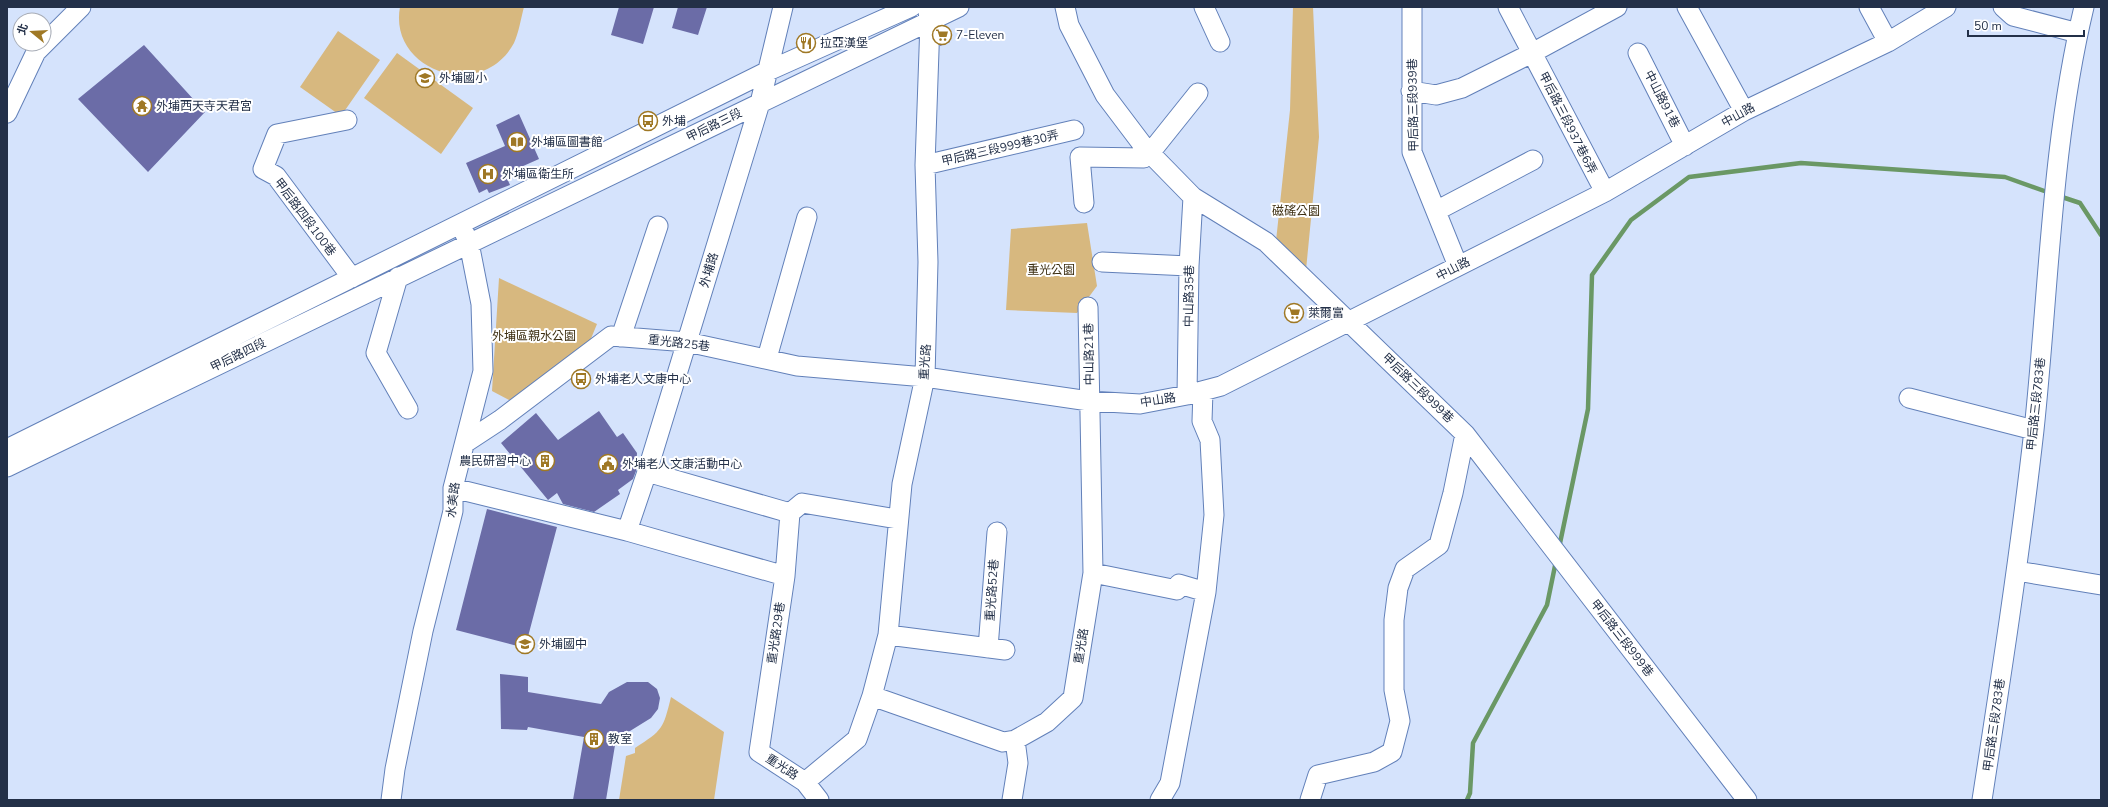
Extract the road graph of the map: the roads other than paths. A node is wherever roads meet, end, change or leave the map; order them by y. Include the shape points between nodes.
1 (81, 7) edge
2 (783, 7) edge
3 (912, 7) edge
4 (959, 7) edge
5 (1065, 7) edge
6 (1204, 7) edge
7 (1412, 7) edge
8 (1508, 7) edge
9 (1617, 7) edge
10 (1687, 7) edge
11 (1869, 7) edge
12 (1946, 7) edge
13 (2003, 7) edge
14 (2084, 7) edge
15 (928, 14) edge
16 (2078, 33) junction
17 (52, 36) edge
18 (1220, 42) dead end
19 (1888, 42) junction
20 (36, 52) edge
21 (1532, 53) junction
22 (1638, 53) dead end
23 (768, 71) junction
24 (1411, 91) junction
25 (1198, 93) dead end
26 (760, 103) junction
27 (1744, 111) junction
28 (7, 114) edge
29 (347, 120) dead end
30 (1074, 130) dead end
31 (1686, 146) junction
32 (1150, 153) junction
33 (1533, 160) dead end
34 (925, 165) junction
35 (1605, 192) junction
36 (1194, 197) junction
37 (1084, 203) dead end
38 (1436, 211) junction
39 (807, 217) dead end
40 (460, 225) junction
41 (658, 226) dead end
42 (469, 243) junction
43 (1102, 262) dead end
44 (1189, 266) junction
45 (1458, 266) junction
46 (398, 277) junction
47 (352, 278) junction
48 (1088, 307) dead end
49 (1348, 322) junction
50 (621, 336) junction
51 (687, 342) junction
52 (767, 358) junction
53 (926, 377) junction
54 (1195, 393) junction
55 (1909, 398) dead end
56 (1089, 401) junction
57 (408, 409) dead end
58 (2034, 430) junction
59 (1465, 434) junction
60 (465, 443) junction
61 (7, 449) edge
62 (7, 467) edge
63 (647, 472) junction
64 (453, 488) junction
65 (790, 513) junction
66 (897, 519) junction
67 (627, 531) junction
68 (996, 532) dead end
69 (2016, 571) junction
70 (1093, 573) junction
71 (785, 576) junction
72 (2101, 585) edge
73 (1206, 592) junction
74 (888, 635) junction
75 (872, 696) junction
76 (1015, 740) junction
77 (759, 752) joint
78 (805, 782) junction
79 (391, 800) edge
80 (819, 800) edge
81 (1012, 800) edge
82 (1160, 800) edge
83 (1310, 800) edge
84 (1747, 800) edge
85 (1982, 800) edge

1 - 17 street
2 - 23 street, 外埔路
3 - 23 street, 甲后路三段
4 - 15 street, 甲后路三段
5 - 32 street, 甲后路三段999巷 via 1069,25 1105,95
6 - 18 street
7 - 24 street, 甲后路三段939巷
8 - 21 street, 甲后路三段937巷6弄
9 - 21 street
10 - 27 street
11 - 19 street
12 - 19 street, 中山路
13 - 16 street via 2013,16
14 - 16 street, 甲后路三段783巷
15 - 26 street, 甲后路三段
15 - 34 street, 重光路
16 - 58 street, 甲后路三段783巷 via 2060,139
19 - 27 street, 中山路
20 - 28 street
21 - 24 street via 1462,88 1436,95
21 - 35 street, 甲后路三段937巷6弄
22 - 31 street, 中山路91巷
23 - 26 street, 外埔路
23 - 40 street, 甲后路三段
24 - 38 street, 甲后路三段939巷 via 1412,152
25 - 32 street
26 - 42 street, 甲后路三段
26 - 51 street, 外埔路
27 - 31 street, 中山路
29 - 47 street, 甲后路四段100巷 via 277,134 263,169 276,176
30 - 34 street, 甲后路三段999巷30弄
31 - 35 street, 中山路
32 - 36 street, 甲后路三段999巷
32 - 37 street via 1144,158 1080,157
33 - 38 street
34 - 53 street, 重光路 via 928,262
35 - 45 street, 中山路
36 - 44 street, 中山路35巷
36 - 49 street, 甲后路三段999巷 via 1266,242
38 - 45 street, 甲后路三段939巷
39 - 52 street
40 - 42 street, 水美路
40 - 47 street, 甲后路四段
41 - 50 street
42 - 46 street, 甲后路四段
42 - 60 street, 水美路 via 481,304 483,371
43 - 44 street
44 - 54 street, 中山路35巷
45 - 49 street, 中山路
46 - 57 street via 376,353
46 - 62 street, 甲后路四段
47 - 61 street, 甲后路四段
48 - 56 street, 中山路21巷
49 - 54 street, 中山路 via 1221,386
49 - 59 street, 甲后路三段999巷
50 - 51 street, 重光路25巷
50 - 60 street, 重光路25巷 via 611,336 500,420
51 - 52 street, 重光路25巷
51 - 63 street, 外埔路
52 - 53 street, 重光路25巷 via 797,366
53 - 56 street, 中山路
53 - 66 street, 重光路 via 910,442
54 - 56 street, 中山路 via 1140,404
54 - 73 street, 中山路35巷 via 1210,440 1214,515
55 - 58 street
56 - 70 street, 重光路
58 - 69 street, 甲后路三段783巷
59 - 83 street via 1454,493 1439,545 1405,569 1398,588 1394,620 1394,690 1400,721 1392,752 1374,762 1318,775
59 - 84 street, 甲后路三段999巷
60 - 64 street, 水美路
63 - 65 street
63 - 67 street, 外埔路
64 - 67 street
64 - 79 street, 水美路 via 453,511 423,632
65 - 66 street via 802,503
65 - 71 street, 重光路29巷
66 - 74 street, 重光路
67 - 71 street
68 - 74 street, 重光路52巷 via 996,649
69 - 72 street
69 - 85 street, 甲后路三段783巷
70 - 73 street via 1177,590 1179,584
70 - 76 street, 重光路 via 1073,698 1047,722
71 - 77 street, 重光路29巷
73 - 82 street, 中山路35巷 via 1170,782
74 - 75 street, 重光路
75 - 76 street via 1003,742
75 - 78 street, 重光路 via 857,739
76 - 81 street via 1018,763
77 - 78 street, 重光路
78 - 80 street, 重光路

